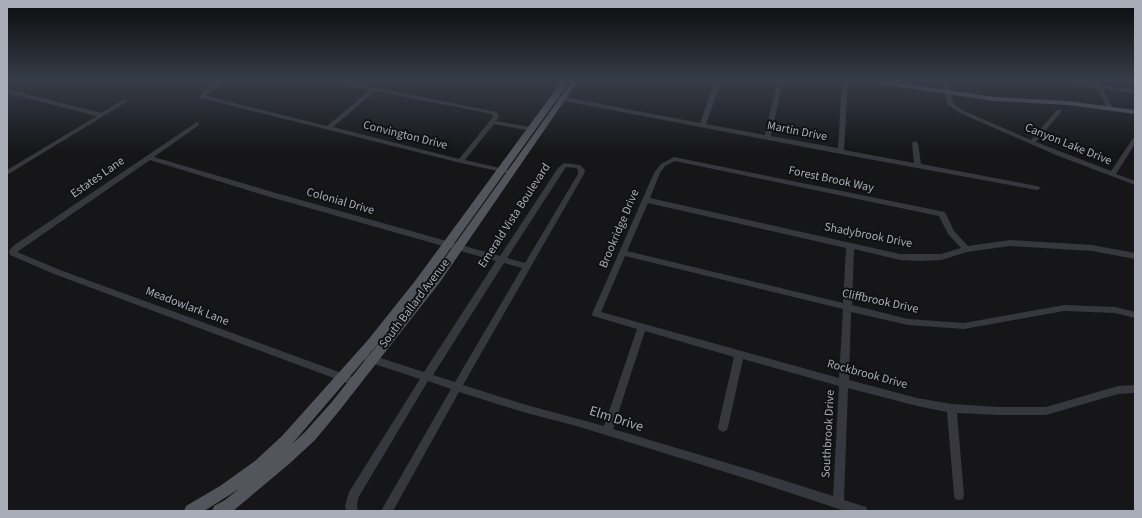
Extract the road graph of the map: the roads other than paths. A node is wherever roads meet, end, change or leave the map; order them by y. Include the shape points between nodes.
1 (63, 105) edge
2 (118, 105) edge
3 (234, 105) edge
4 (355, 105) edge
5 (457, 105) edge
6 (552, 105) edge
7 (553, 105) edge
8 (596, 105) edge
9 (709, 105) edge
10 (774, 105) edge
11 (843, 105) edge
12 (952, 105) edge
13 (1098, 105) edge
14 (1109, 106) junction
15 (1135, 108) edge
16 (1059, 111) dead end
17 (1135, 112) edge
18 (102, 115) junction
19 (493, 122) junction
20 (197, 124) dead end
21 (702, 125) junction
22 (328, 128) junction
23 (531, 129) junction
24 (767, 138) junction
25 (1135, 139) edge
26 (915, 143) dead end
27 (1032, 143) junction
28 (840, 152) junction
29 (148, 157) junction
30 (674, 159) joint
31 (460, 161) junction
32 (918, 166) junction
33 (506, 171) junction
34 (7, 173) edge
35 (1112, 175) junction
36 (1135, 184) edge
37 (1037, 188) dead end
38 (646, 200) junction
39 (452, 246) junction
40 (850, 246) junction
41 (966, 249) junction
42 (13, 251) joint
43 (623, 253) junction
44 (1135, 256) edge
45 (502, 260) junction
46 (527, 267) junction
47 (846, 307) junction
48 (596, 314) joint
49 (1135, 315) edge
50 (642, 327) junction
51 (362, 355) junction
52 (739, 355) junction
53 (373, 360) junction
54 (342, 377) junction
55 (426, 377) junction
56 (355, 382) junction
57 (844, 382) junction
58 (457, 387) junction
59 (1135, 389) edge
60 (952, 408) junction
61 (723, 428) dead end
62 (607, 432) junction
63 (225, 491) junction
64 (959, 495) dead end
65 (838, 503) junction
66 (227, 509) edge
67 (191, 511) edge
68 (352, 511) edge
69 (387, 511) edge
70 (862, 511) edge

1 - 18 street
2 - 18 street
3 - 22 street, Convington Drive
4 - 22 street
5 - 19 street via 492,112 496,114
6 - 23 main road, South Ballard Avenue
7 - 33 main road, South Ballard Avenue
8 - 21 street, Martin Drive
9 - 21 street
10 - 24 street
11 - 28 street
12 - 27 street, Canyon Lake Drive
13 - 14 main road
14 - 15 main road
14 - 17 main road
16 - 27 street
18 - 34 street
19 - 23 street
19 - 31 street
20 - 29 street, Estates Lane
21 - 24 street, Martin Drive
22 - 31 street, Convington Drive
23 - 33 main road, South Ballard Avenue
24 - 28 street, Martin Drive
25 - 35 street
26 - 32 street
27 - 35 street, Canyon Lake Drive
28 - 32 street, Martin Drive
29 - 39 street, Colonial Drive
29 - 42 street, Estates Lane
30 - 38 street, Brookridge Drive via 663,165
30 - 41 street, Forest Brook Way via 942,214 951,232
31 - 33 street, Convington Drive
32 - 37 street, Martin Drive
33 - 39 main road, South Ballard Avenue
35 - 36 street, Canyon Lake Drive
38 - 40 street, Shadybrook Drive
38 - 43 street, Brookridge Drive
39 - 45 street, Colonial Drive
39 - 51 main road, South Ballard Avenue
39 - 53 main road, South Ballard Avenue via 431,284
40 - 41 street, Shadybrook Drive via 900,257 921,258 941,257
40 - 47 street, Southbrook Drive
41 - 44 street, Shadybrook Drive via 1010,243 1041,244 1092,248
42 - 54 street, Meadowlark Lane via 57,272
43 - 47 street, Cliffbrook Drive
43 - 48 street, Brookridge Drive
45 - 46 street, Colonial Drive
45 - 46 street, Emerald Vista Boulevard via 560,169 564,165 578,166 582,174
45 - 55 street, Emerald Vista Boulevard
46 - 58 street, Emerald Vista Boulevard
47 - 49 street, Cliffbrook Drive via 908,322 964,326 1064,308 1115,310
47 - 57 street, Southbrook Drive
48 - 50 street, Rockbrook Drive
50 - 52 street, Rockbrook Drive
50 - 62 street
51 - 53 street, Elm Drive
51 - 54 main road, South Ballard Avenue
52 - 57 street, Rockbrook Drive
52 - 61 street
53 - 55 street, Elm Drive
53 - 56 main road, South Ballard Avenue
54 - 56 street, Meadowlark Lane
54 - 63 main road, South Ballard Avenue via 288,440
55 - 58 street, Elm Drive
55 - 68 street, Emerald Vista Boulevard via 353,496
56 - 66 main road, South Ballard Avenue via 310,436
57 - 60 street, Rockbrook Drive via 917,402
57 - 65 street, Southbrook Drive
58 - 62 street, Elm Drive
58 - 69 street, Emerald Vista Boulevard
59 - 60 street, Rockbrook Drive via 1118,390 1046,411
60 - 64 street
62 - 65 street, Elm Drive
63 - 66 street
63 - 67 main road, South Ballard Avenue
65 - 70 street, Elm Drive

